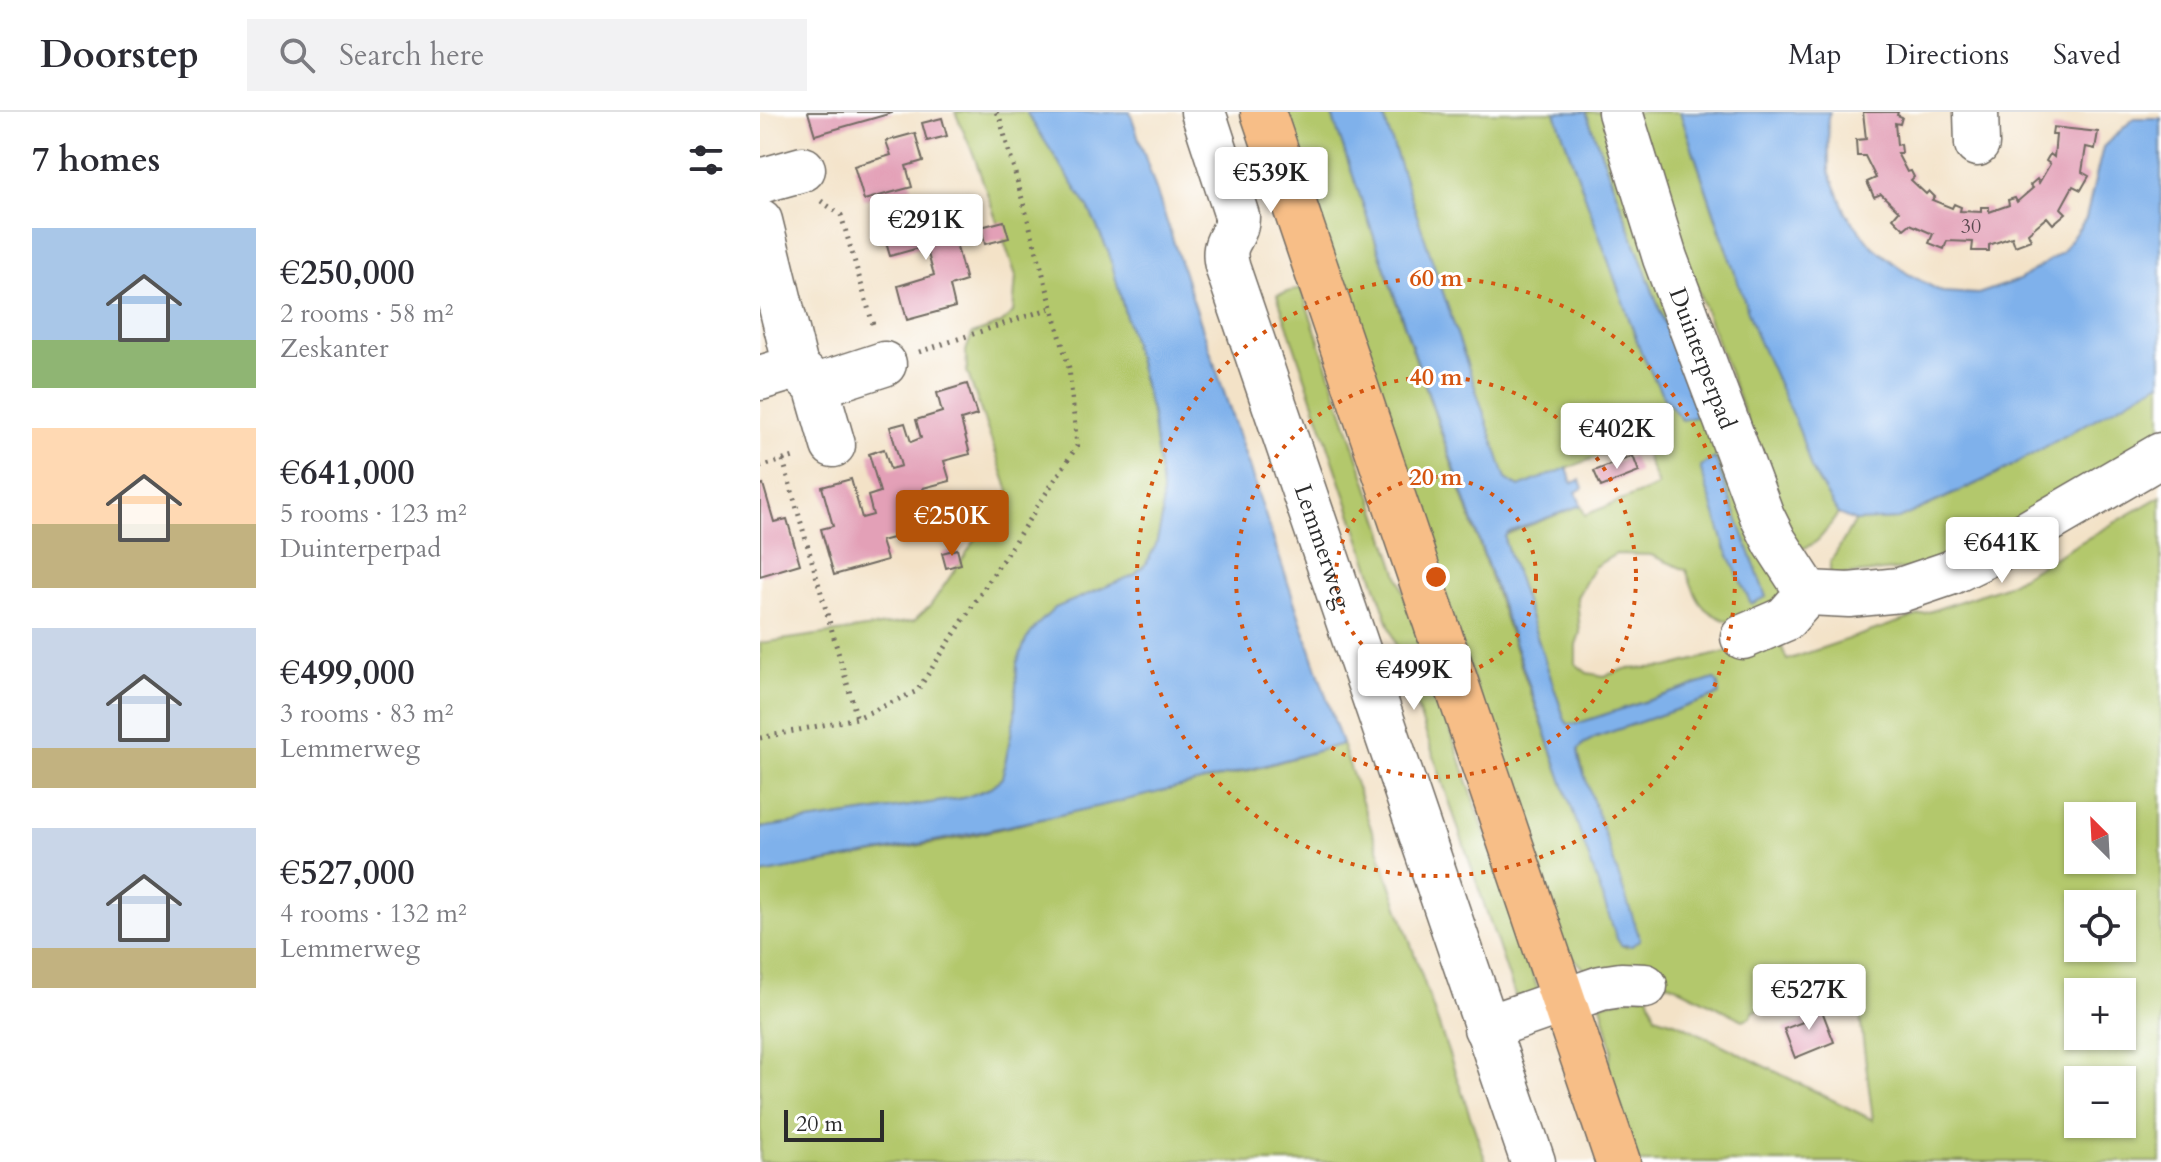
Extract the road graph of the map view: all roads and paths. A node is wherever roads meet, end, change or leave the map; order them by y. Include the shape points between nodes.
1 (996, 112) edge
2 (1203, 112) edge
3 (1263, 112) edge
4 (1620, 112) edge
5 (803, 169) joint
6 (760, 181) edge
7 (760, 221) edge
8 (1051, 308) junction
9 (884, 364) junction
10 (791, 377) edge
11 (833, 445) dead end
12 (2161, 455) edge
13 (783, 460) dead end
14 (1808, 593) junction
15 (1743, 637) dead end
16 (857, 718) junction
17 (760, 738) edge
18 (1645, 986) dead end
19 (1564, 1001) junction
20 (1486, 1028) junction
21 (1533, 1162) edge
22 (1618, 1162) edge

1 - 8 path
2 - 20 street, Lemmerweg via 1236,212 1236,229 1225,245 1228,269
3 - 19 main road
4 - 14 street, Duinterperpad via 1670,272 1757,502
5 - 6 street
5 - 9 path via 810,192 841,215
7 - 10 street
8 - 9 path
8 - 16 path via 1069,368 1077,446 917,691
9 - 10 street
10 - 11 street
12 - 14 street via 1950,573 1900,590
13 - 16 path
14 - 15 street via 1785,619
16 - 17 path
18 - 19 street via 1611,986
19 - 20 street
19 - 22 main road
20 - 21 street, Lemmerweg

